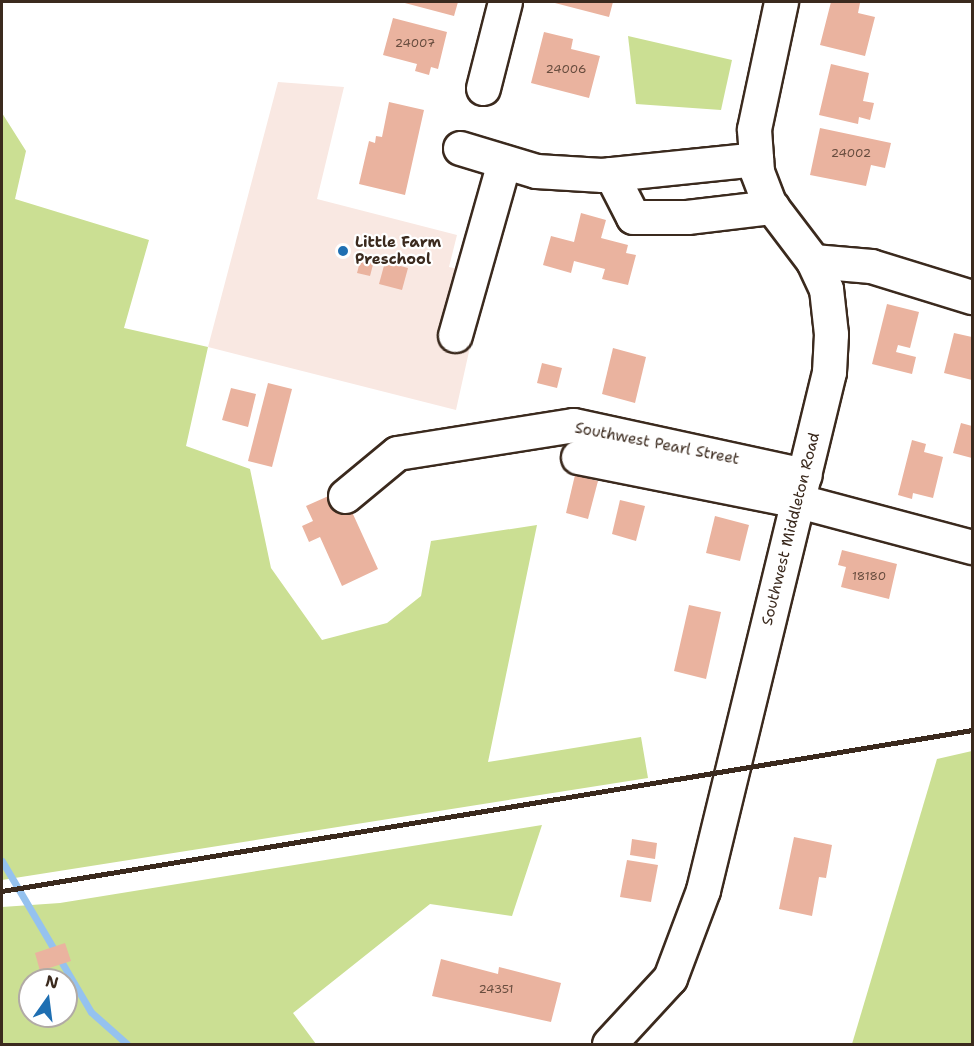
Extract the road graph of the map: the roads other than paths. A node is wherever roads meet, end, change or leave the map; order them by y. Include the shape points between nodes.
1 (505, 2) edge
2 (781, 2) edge
3 (483, 88) dead end
4 (460, 148) dead end
5 (756, 159) junction
6 (504, 162) junction
7 (611, 174) junction
8 (772, 207) junction
9 (813, 261) junction
10 (972, 297) edge
11 (455, 335) dead end
12 (578, 456) dead end
13 (802, 488) junction
14 (345, 496) dead end
15 (972, 547) edge
16 (609, 1044) edge

1 - 3 street
2 - 5 street, Southwest Middleton Road via 754,129
4 - 6 street
5 - 7 street
5 - 8 street, Southwest Middleton Road
6 - 7 street via 536,171
6 - 11 street
7 - 8 street via 633,218 687,217
8 - 9 street, Southwest Middleton Road
9 - 10 street via 871,266
9 - 13 street, Southwest Middleton Road via 826,289 831,334 828,372
12 - 13 street
13 - 14 street, Southwest Pearl Street via 573,425 397,453
13 - 15 street, Southwest Pearl Street
13 - 16 street, Southwest Middleton Road via 703,890 670,978

